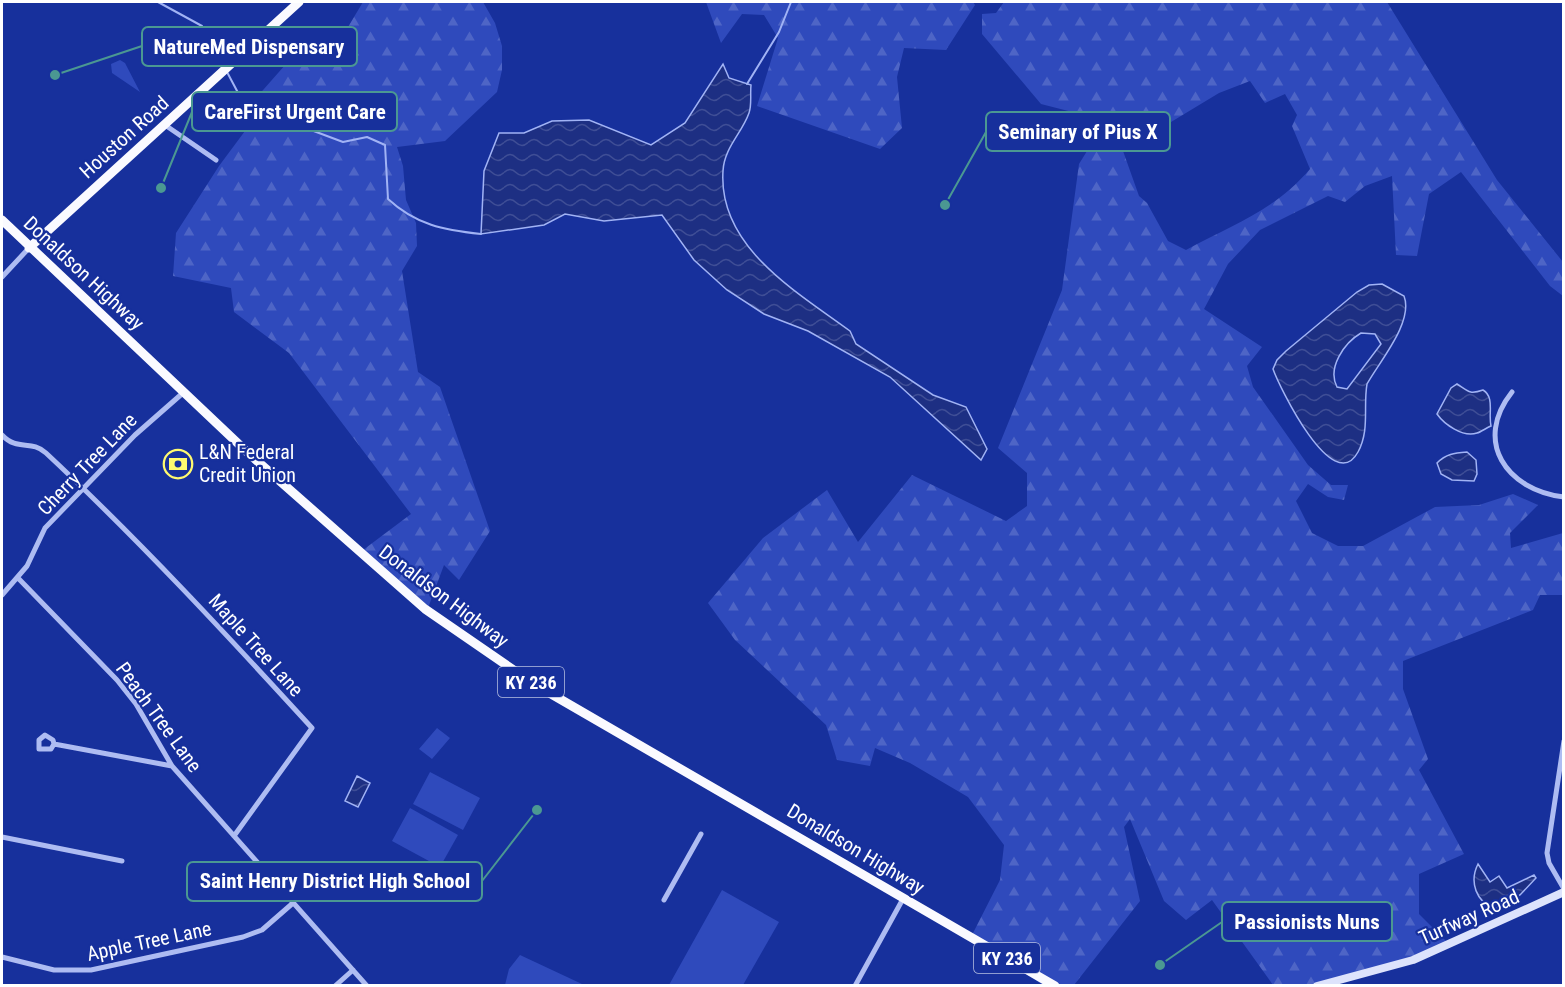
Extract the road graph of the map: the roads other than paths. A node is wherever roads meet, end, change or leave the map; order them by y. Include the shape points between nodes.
1 (299, 2) edge
2 (165, 125) junction
3 (216, 160) dead end
4 (2, 220) edge
5 (29, 248) junction
6 (2, 277) edge
7 (184, 392) junction
8 (1512, 392) dead end
9 (2, 435) edge
10 (84, 489) junction
11 (1563, 497) edge
12 (18, 578) junction
13 (2, 595) edge
14 (1563, 741) edge
15 (54, 744) dead end
16 (172, 766) junction
17 (701, 834) dead end
18 (234, 836) junction
19 (2, 837) edge
20 (122, 861) dead end
21 (1563, 891) edge
22 (904, 897) junction
23 (664, 900) dead end
24 (293, 903) junction
25 (2, 957) edge
26 (353, 970) junction
27 (335, 986) edge
28 (367, 986) edge
29 (855, 986) edge
30 (1054, 986) edge
31 (1317, 986) edge

1 - 2 main road, Houston Road
2 - 3 street
2 - 5 main road, Houston Road
4 - 5 main road, Donaldson Highway / KY 236
5 - 6 street, Houston Road
5 - 7 main road, Donaldson Highway / KY 236
7 - 10 street, Cherry Tree Lane via 135,435
7 - 22 main road, Donaldson Highway / KY 236 via 390,581 459,634 534,684
8 - 11 street via 1500,409 1495,446 1500,461 1515,478 1530,487
9 - 10 street via 11,444 42,449
10 - 12 street, Cherry Tree Lane via 45,528
10 - 18 street, Maple Tree Lane via 205,611 312,728
12 - 13 street, Cherry Tree Lane
12 - 16 street, Peach Tree Lane via 117,680 136,704
14 - 21 street via 1547,853
15 - 16 street
16 - 18 street, Peach Tree Lane
17 - 23 street
18 - 24 street, Peach Tree Lane
19 - 20 street
21 - 31 main road, Turfway Road via 1413,960
22 - 29 street
22 - 30 main road, Donaldson Highway / KY 236
24 - 25 street, Apple Tree Lane via 253,934 91,970 54,970
24 - 26 street, Peach Tree Lane
26 - 27 street
26 - 28 street, Peach Tree Lane

